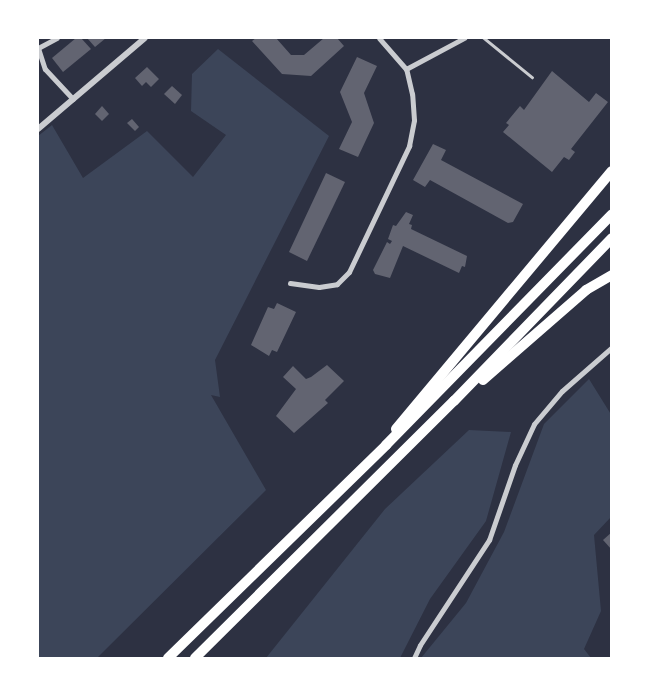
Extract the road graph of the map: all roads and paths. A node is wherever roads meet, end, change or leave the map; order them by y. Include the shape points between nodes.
1 (57, 38) edge
2 (145, 38) edge
3 (379, 38) edge
4 (464, 38) edge
5 (484, 38) edge
6 (38, 48) edge
7 (406, 70) junction
8 (532, 77) dead end
9 (73, 98) junction
10 (38, 129) edge
11 (612, 171) edge
12 (612, 214) edge
13 (612, 238) edge
14 (612, 275) edge
15 (290, 283) dead end
16 (612, 347) edge
17 (454, 401) junction
18 (386, 445) junction
19 (168, 658) edge
20 (195, 658) edge
21 (414, 658) edge

1 - 6 street
2 - 9 street
3 - 7 street
4 - 7 street
5 - 8 lane
6 - 9 street via 45,70
7 - 15 street via 414,120 409,146 349,272 337,284 319,287
9 - 10 street
11 - 18 highway via 404,416
12 - 18 highway
13 - 17 highway
14 - 17 highway via 586,290 532,334 471,391
16 - 21 street via 562,391 534,424 515,466 489,540
17 - 20 highway
18 - 19 highway

